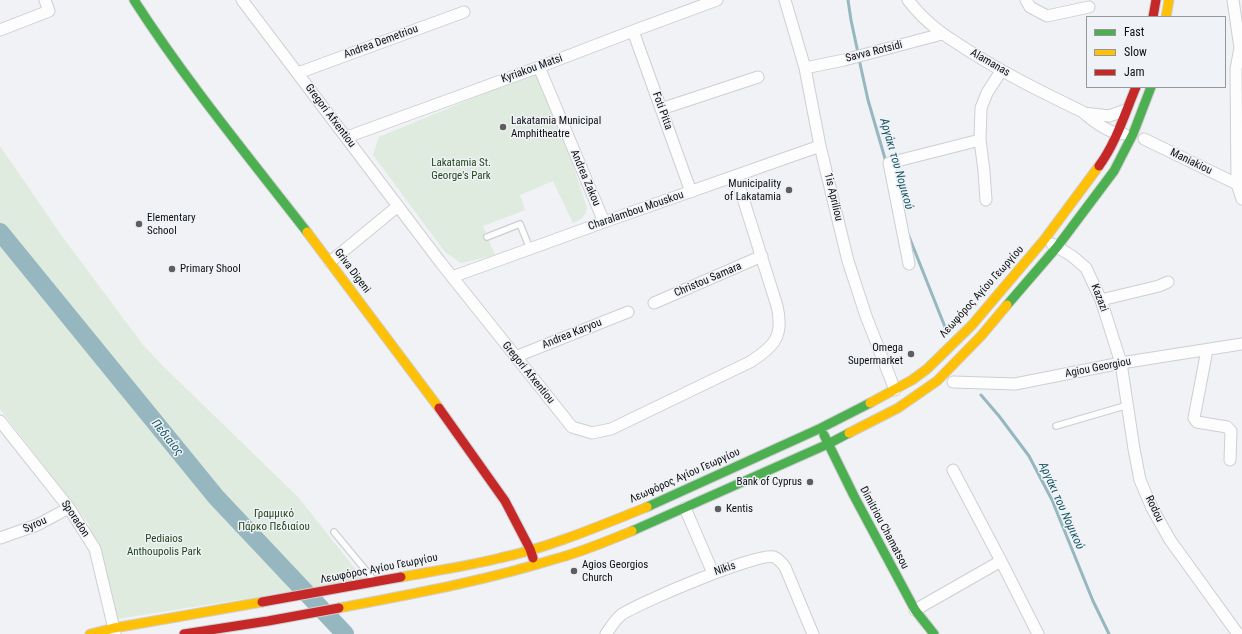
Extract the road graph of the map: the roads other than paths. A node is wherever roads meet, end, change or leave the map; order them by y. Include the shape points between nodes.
1 (45, 0) edge
2 (134, 0) edge
3 (242, 0) edge
4 (717, 0) edge
5 (785, 0) edge
6 (908, 0) edge
7 (1026, 0) edge
8 (1156, 0) edge
9 (1169, 0) edge
10 (1233, 0) edge
11 (699, 3) edge
12 (1089, 7) dead end
13 (464, 12) dead end
14 (1153, 16) edge
15 (1166, 16) edge
16 (0, 30) edge
17 (633, 31) junction
18 (942, 34) junction
19 (539, 67) junction
20 (805, 68) junction
21 (1239, 68) edge
22 (1001, 71) junction
23 (298, 73) junction
24 (758, 77) dead end
25 (1136, 88) edge
26 (1151, 88) edge
27 (661, 109) junction
28 (1126, 110) junction
29 (1083, 112) junction
30 (1117, 134) junction
31 (1133, 134) junction
32 (346, 137) junction
33 (1144, 139) dead end
34 (980, 140) junction
35 (820, 146) junction
36 (736, 176) junction
37 (1238, 184) junction
38 (691, 192) junction
39 (1242, 199) edge
40 (986, 200) dead end
41 (398, 206) junction
42 (604, 222) junction
43 (487, 236) dead end
44 (1044, 240) junction
45 (1057, 247) junction
46 (530, 249) junction
47 (762, 256) junction
48 (330, 262) junction
49 (909, 264) dead end
50 (452, 277) junction
51 (1168, 282) dead end
52 (1101, 300) junction
53 (654, 303) dead end
54 (628, 312) dead end
55 (1242, 344) edge
56 (1207, 350) junction
57 (515, 357) junction
58 (1121, 363) junction
59 (953, 382) dead end
60 (895, 390) junction
61 (1128, 405) junction
62 (0, 421) edge
63 (1056, 426) dead end
64 (821, 428) junction
65 (828, 444) junction
66 (1230, 460) dead end
67 (953, 470) dead end
68 (69, 508) junction
69 (685, 508) junction
70 (334, 532) dead end
71 (0, 538) edge
72 (530, 549) junction
73 (1001, 561) junction
74 (535, 565) junction
75 (713, 573) junction
76 (375, 582) junction
77 (915, 610) junction
78 (115, 631) edge
79 (90, 634) edge
80 (184, 634) edge
81 (606, 634) edge
82 (813, 634) edge
83 (934, 634) edge
84 (1038, 634) edge
85 (1238, 634) edge

1 - 16 street via 49,11
2 - 48 main road, Griva Digeni via 198,92
3 - 23 street, Gregori Afxentiou
4 - 11 street, Kyriakou Matsi
5 - 20 street, 1is Apriliou
6 - 18 street, Alamanas via 918,13
7 - 12 street via 1030,7 1047,16
8 - 14 main road
9 - 15 main road
10 - 21 street via 1240,48
11 - 17 street, Kyriakou Matsi
13 - 23 street, Andrea Demetriou
17 - 19 street, Kyriakou Matsi
17 - 27 street, Foti Pitta
18 - 20 street, Savva Rotsidi
18 - 22 street, Alamanas
19 - 32 street, Kyriakou Matsi
19 - 42 street, Andrea Zakou
20 - 35 street, 1is Apriliou
21 - 37 street
22 - 29 street, Alamanas
22 - 34 street via 981,108
23 - 32 street, Gregori Afxentiou
24 - 27 street
25 - 28 main road, Λεωφόρος Αγίου Γεωργίου
26 - 31 main road
27 - 38 street, Foti Pitta
28 - 29 street, Alamanas via 1109,116
28 - 30 main road, Λεωφόρος Αγίου Γεωργίου
29 - 30 street, Alamanas via 1094,122
30 - 31 street
30 - 44 main road, Λεωφόρος Αγίου Γεωργίου via 1104,160
31 - 45 main road via 1114,171
32 - 41 street, Gregori Afxentiou
33 - 37 street, Maniakiou
34 - 40 street
34 - 49 street via 889,163
35 - 36 street, Charalambou Mouskou
35 - 60 street, 1is Apriliou via 848,261
36 - 38 street, Charalambou Mouskou
36 - 47 street, Gregori Afxentiou
37 - 39 street
38 - 42 street, Charalambou Mouskou
41 - 48 street
41 - 50 street, Gregori Afxentiou
42 - 46 street, Charalambou Mouskou
43 - 46 lane via 520,224
44 - 45 street, Kazazi
44 - 60 main road, Λεωφόρος Αγίου Γεωργίου via 972,325 927,369
45 - 52 street, Kazazi via 1086,268
45 - 65 main road via 981,336 937,380 898,408
46 - 50 street, Charalambou Mouskou
47 - 53 street, Christou Samara
47 - 57 street, Gregori Afxentiou via 780,318 778,334 773,344 750,362 611,429 592,433 572,427
48 - 72 main road, Griva Digeni via 505,501
50 - 57 street, Gregori Afxentiou
51 - 52 street
52 - 58 street, Kazazi
54 - 57 street, Andrea Karyou
55 - 56 street, Agiou Georgiou
56 - 58 street, Agiou Georgiou
56 - 66 street via 1194,418 1197,422 1226,427 1231,431
58 - 59 street, Agiou Georgiou via 1015,384
58 - 61 street, Rodou
60 - 64 main road, Λεωφόρος Αγίου Γεωργίου
61 - 63 lane
61 - 85 street, Rodou via 1140,480 1152,508 1170,540
62 - 68 street, Sporadon
64 - 65 main road, Dimitriou Chamatsou
64 - 72 main road, Λεωφόρος Αγίου Γεωργίου via 649,506 600,526
65 - 69 main road
65 - 77 main road, Dimitriou Chamatsou
67 - 73 street
68 - 71 street, Syrou via 37,525
68 - 78 street, Sporadon via 95,549
69 - 74 main road via 607,541
69 - 75 street
70 - 76 lane
72 - 74 main road, Griva Digeni
72 - 76 main road, Λεωφόρος Αγίου Γεωργίου via 501,558
73 - 77 street
73 - 84 street
74 - 80 main road via 424,592
75 - 81 street, Nikis via 634,607 620,616
75 - 82 street, Nikis via 773,556 785,567
76 - 78 main road, Λεωφόρος Αγίου Γεωργίου
77 - 83 main road, Dimitriou Chamatsou
78 - 79 main road, Λεωφόρος Αγίου Γεωργίου

